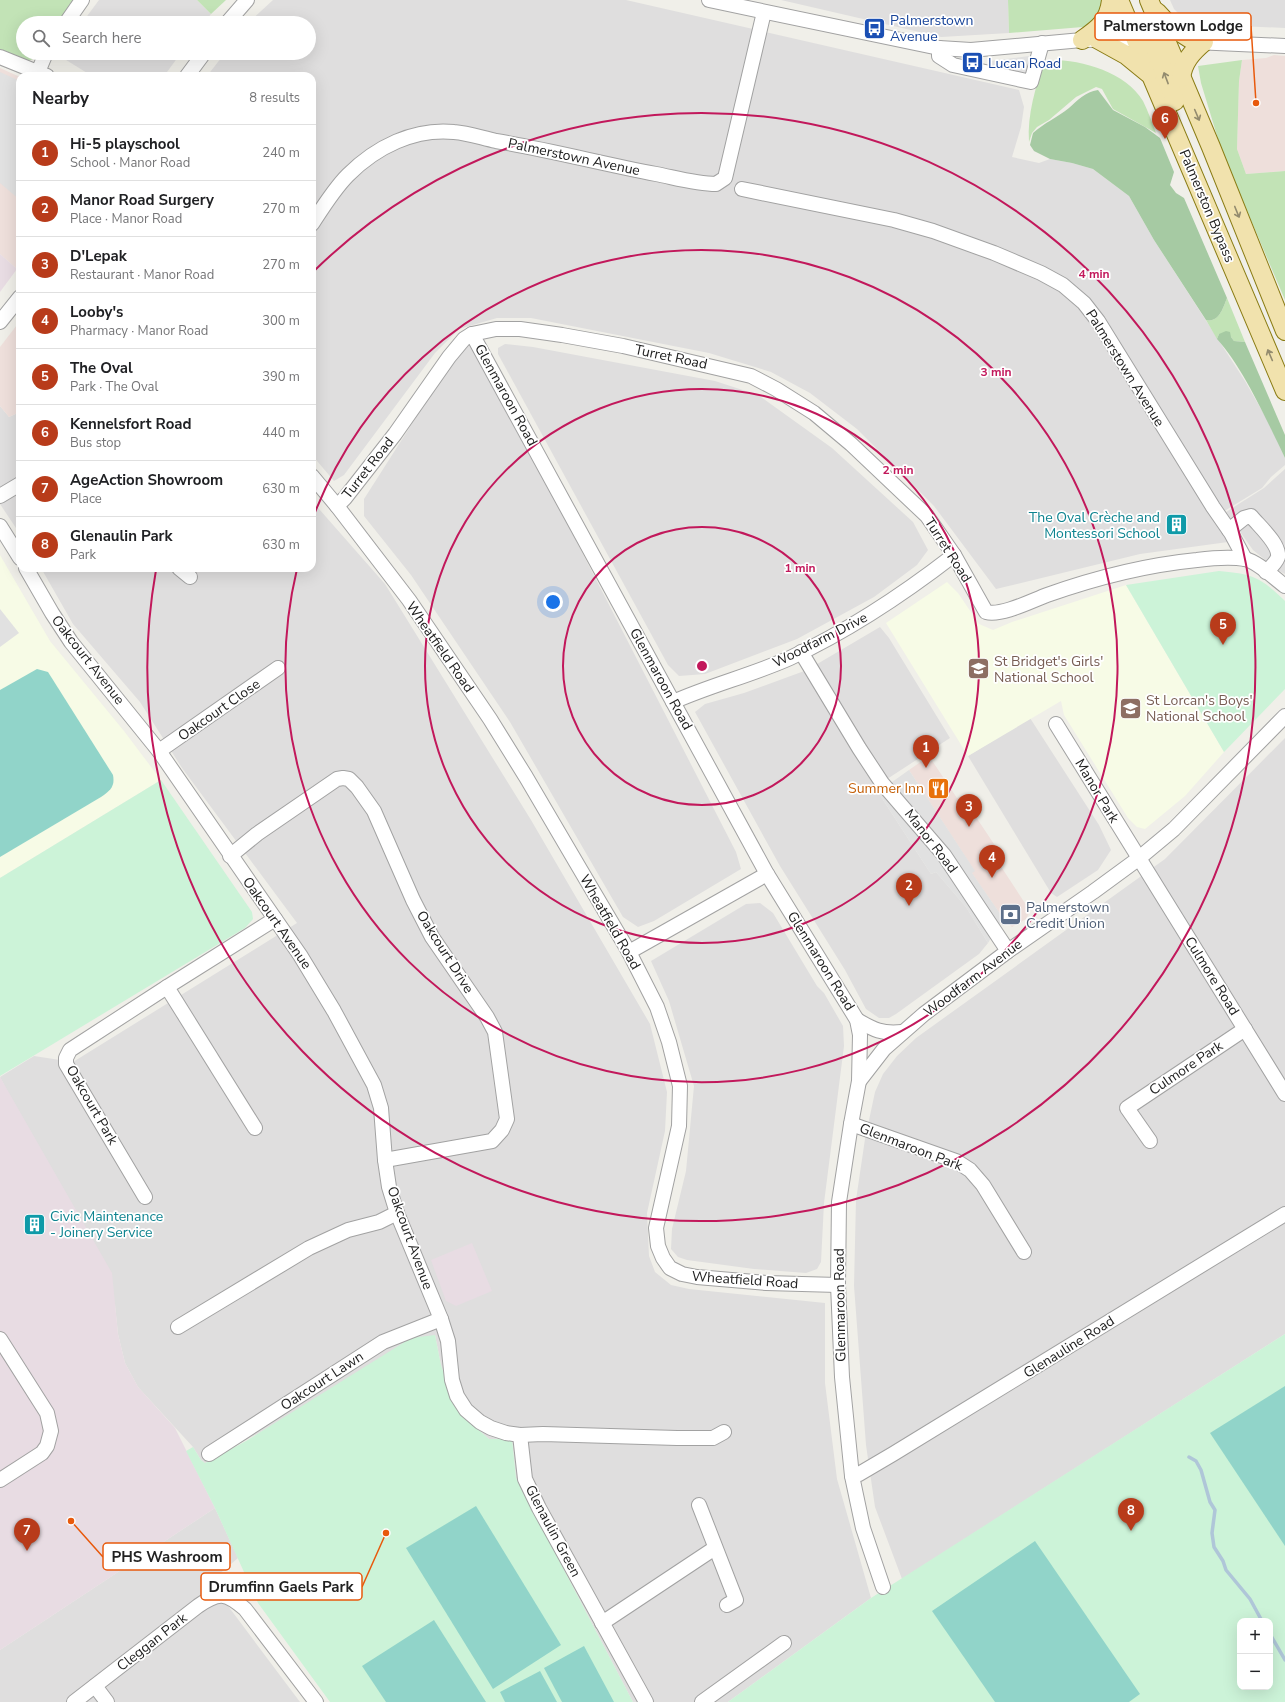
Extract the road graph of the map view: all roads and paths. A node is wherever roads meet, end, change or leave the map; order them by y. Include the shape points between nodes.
1 (82, 0) edge
2 (248, 0) edge
3 (709, 0) edge
4 (1111, 0) edge
5 (1119, 0) edge
6 (1144, 1) edge
7 (764, 12) junction
8 (71, 16) edge
9 (233, 16) edge
10 (1089, 39) junction
11 (1150, 39) junction
12 (1200, 42) junction
13 (1042, 43) junction
14 (1285, 46) edge
15 (938, 48) junction
16 (0, 56) edge
17 (45, 60) edge
18 (199, 60) edge
19 (38, 72) edge
20 (43, 72) edge
21 (189, 72) edge
22 (1152, 78) junction
23 (1181, 78) junction
24 (742, 189) dead end
25 (316, 218) edge
26 (1214, 221) junction
27 (16, 302) edge
28 (0, 322) edge
29 (1285, 331) edge
30 (472, 334) junction
31 (1285, 391) edge
32 (316, 481) edge
33 (16, 486) edge
34 (0, 496) edge
35 (338, 506) junction
36 (0, 526) edge
37 (1229, 530) junction
38 (16, 552) edge
39 (954, 555) junction
40 (1245, 559) junction
41 (28, 572) edge
42 (184, 572) edge
43 (1266, 572) junction
44 (190, 577) dead end
45 (1285, 586) edge
46 (801, 652) junction
47 (278, 668) dead end
48 (673, 702) junction
49 (1285, 716) edge
50 (1056, 724) dead end
51 (159, 751) junction
52 (230, 856) junction
53 (1138, 859) junction
54 (768, 874) junction
55 (275, 919) junction
56 (1008, 951) junction
57 (629, 952) junction
58 (167, 987) junction
59 (857, 1020) junction
60 (1246, 1029) junction
61 (902, 1032) junction
62 (859, 1081) junction
63 (1285, 1094) edge
64 (851, 1124) junction
65 (255, 1128) dead end
66 (1150, 1141) dead end
67 (385, 1160) junction
68 (145, 1197) dead end
69 (397, 1213) junction
70 (1285, 1214) edge
71 (1024, 1252) dead end
72 (838, 1285) junction
73 (441, 1319) junction
74 (178, 1327) dead end
75 (0, 1339) edge
76 (724, 1432) dead end
77 (520, 1434) junction
78 (209, 1454) dead end
79 (852, 1476) junction
80 (0, 1480) edge
81 (699, 1505) dead end
82 (715, 1548) junction
83 (882, 1587) dead end
84 (727, 1605) dead end
85 (602, 1623) junction
86 (784, 1643) dead end
87 (95, 1686) junction
88 (74, 1702) edge
89 (107, 1702) edge
90 (316, 1702) edge
91 (646, 1702) edge
92 (702, 1702) edge

1 - 8 street
2 - 9 street
3 - 7 street
4 - 10 main road via 1102,24
5 - 11 main road, Palmerston Bypass
6 - 11 main road, Palmerston Bypass
6 - 12 main road via 1182,35
7 - 15 street
7 - 25 street, Palmerstown Avenue via 725,178 716,184 629,169 540,148 454,132 428,132 398,140 361,163 332,194
10 - 11 street
10 - 13 street
10 - 22 main road via 1108,44 1126,55 1144,68
11 - 12 street
11 - 22 main road, Palmerston Bypass
11 - 23 main road, Palmerston Bypass
26 -> 11 main road via 1206,184
12 - 14 street
12 - 23 main road via 1182,70
13 - 15 street via 971,50
13 - 15 street via 1031,82 953,65 940,56
16 - 19 street
17 - 20 street
18 - 21 street
22 - 26 main road, Palmerston Bypass
23 -> 29 main road, Palmerston Bypass
24 - 37 street, Palmerstown Avenue via 894,220 933,231 994,253 1063,285 1084,303 1098,322
31 -> 26 main road, Palmerston Bypass
27 - 28 street
30 - 35 street, Turret Road via 464,339 449,357 395,434
30 - 39 street, Turret Road via 496,329 520,329 623,346 751,376 814,413 851,444 927,516
30 - 48 street, Glenmaroon Road
32 - 35 street, Wheatfield Road
33 - 34 street
35 - 57 street, Wheatfield Road via 409,600 490,719
36 - 38 street
37 - 40 street, Palmerstown Avenue
37 - 43 street via 1244,518 1251,516 1276,545 1278,557
39 - 40 street, Turret Road via 986,612 993,614 1067,588 1136,569 1202,559
39 - 46 street, Woodfarm Drive via 916,585 862,620
40 - 43 street
41 - 51 street, Oakcourt Avenue via 71,642
42 - 44 street
43 - 45 street
46 - 48 street, Woodfarm Drive
46 - 56 street, Manor Road via 882,783 944,855
47 - 51 street, Oakcourt Close
48 - 54 street, Glenmaroon Road
49 - 53 street, Woodfarm Avenue via 1174,829
50 - 53 street, Manor Park
51 - 52 street, Oakcourt Avenue
52 - 55 street, Oakcourt Avenue
52 - 67 street, Oakcourt Drive via 257,834 337,779 349,779 374,811 432,937 495,1032 507,1119 502,1130 492,1141
53 - 56 street, Woodfarm Avenue
53 - 60 street, Culmore Road
54 - 57 street
54 - 59 street, Glenmaroon Road
55 - 58 street, Oakcourt Park
55 - 67 street, Oakcourt Avenue via 334,1011 374,1085 381,1108
56 - 61 street, Woodfarm Avenue
57 - 72 street, Wheatfield Road via 657,1007 680,1086 679,1126 656,1228 658,1246 663,1258 670,1268 697,1277 766,1283
58 - 65 street
58 - 68 street, Oakcourt Park via 70,1050 66,1058 66,1064
59 - 61 street, Glenmaroon Road via 874,1031 890,1034
59 - 62 street, Glenmaroon Road via 860,1035
60 - 63 street, Culmore Road
60 - 66 street, Culmore Park via 1127,1108
61 - 62 street, Woodfarm Avenue via 884,1049
62 - 64 street, Glenmaroon Road
64 - 71 street, Glenmaroon Park via 956,1162 970,1170 983,1185
64 - 72 street, Glenmaroon Road via 839,1202
67 - 69 street, Oakcourt Avenue via 389,1187
69 - 73 street, Oakcourt Avenue
69 - 74 street via 379,1222 348,1230 309,1248
70 - 79 street, Glenauline Road via 900,1450
72 - 79 street, Glenmaroon Road via 842,1377
73 - 77 street via 448,1341 452,1380 457,1396 466,1410 491,1428
73 - 78 street, Oakcourt Lawn via 383,1342
75 - 80 street via 47,1413 51,1431 42,1453
76 - 77 street via 713,1438
77 - 85 street, Glenaulin Green via 525,1479
79 - 83 street, Glenmaroon Road via 863,1528
81 - 82 street
82 - 84 street via 736,1600
82 - 85 street
85 - 91 street, Glenaulin Green
86 - 92 street
87 - 88 street, Cleggan Park
87 - 89 street
87 - 90 street, Cleggan Park via 212,1596 224,1595 245,1609

